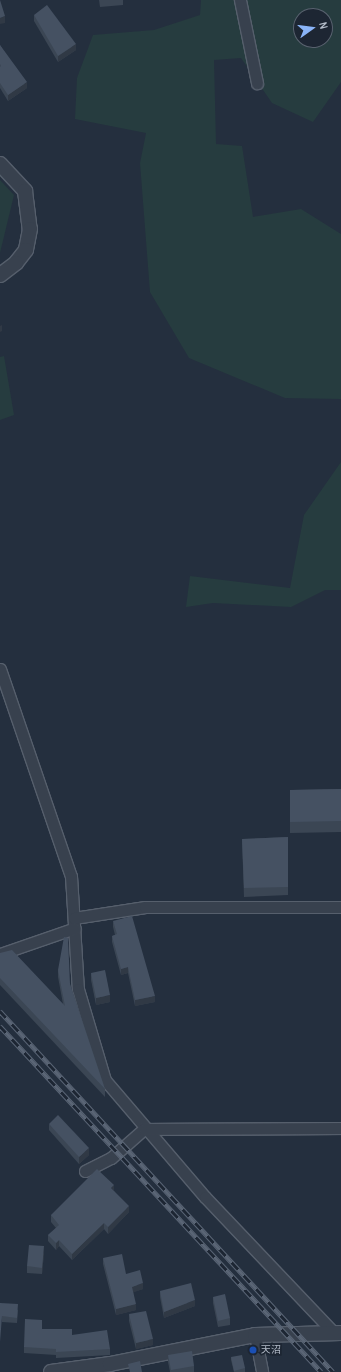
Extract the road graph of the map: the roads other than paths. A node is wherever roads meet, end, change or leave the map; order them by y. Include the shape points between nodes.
1 (240, 0) edge
2 (257, 83) dead end
3 (0, 164) edge
4 (0, 275) edge
5 (0, 669) edge
6 (341, 907) edge
7 (74, 923) junction
8 (0, 954) edge
9 (341, 1128) edge
10 (144, 1129) junction
11 (85, 1171) dead end
12 (338, 1333) edge
13 (256, 1335) junction
14 (51, 1372) edge
15 (262, 1372) edge

1 - 2 street
3 - 4 street via 25,191 30,229 26,250 16,263
5 - 7 street via 71,876
6 - 7 street via 145,907
7 - 8 street
7 - 10 street via 78,989 104,1080
9 - 10 street
10 - 11 street via 111,1158
10 - 12 street
12 - 13 street
13 - 14 street via 110,1364
13 - 15 street

